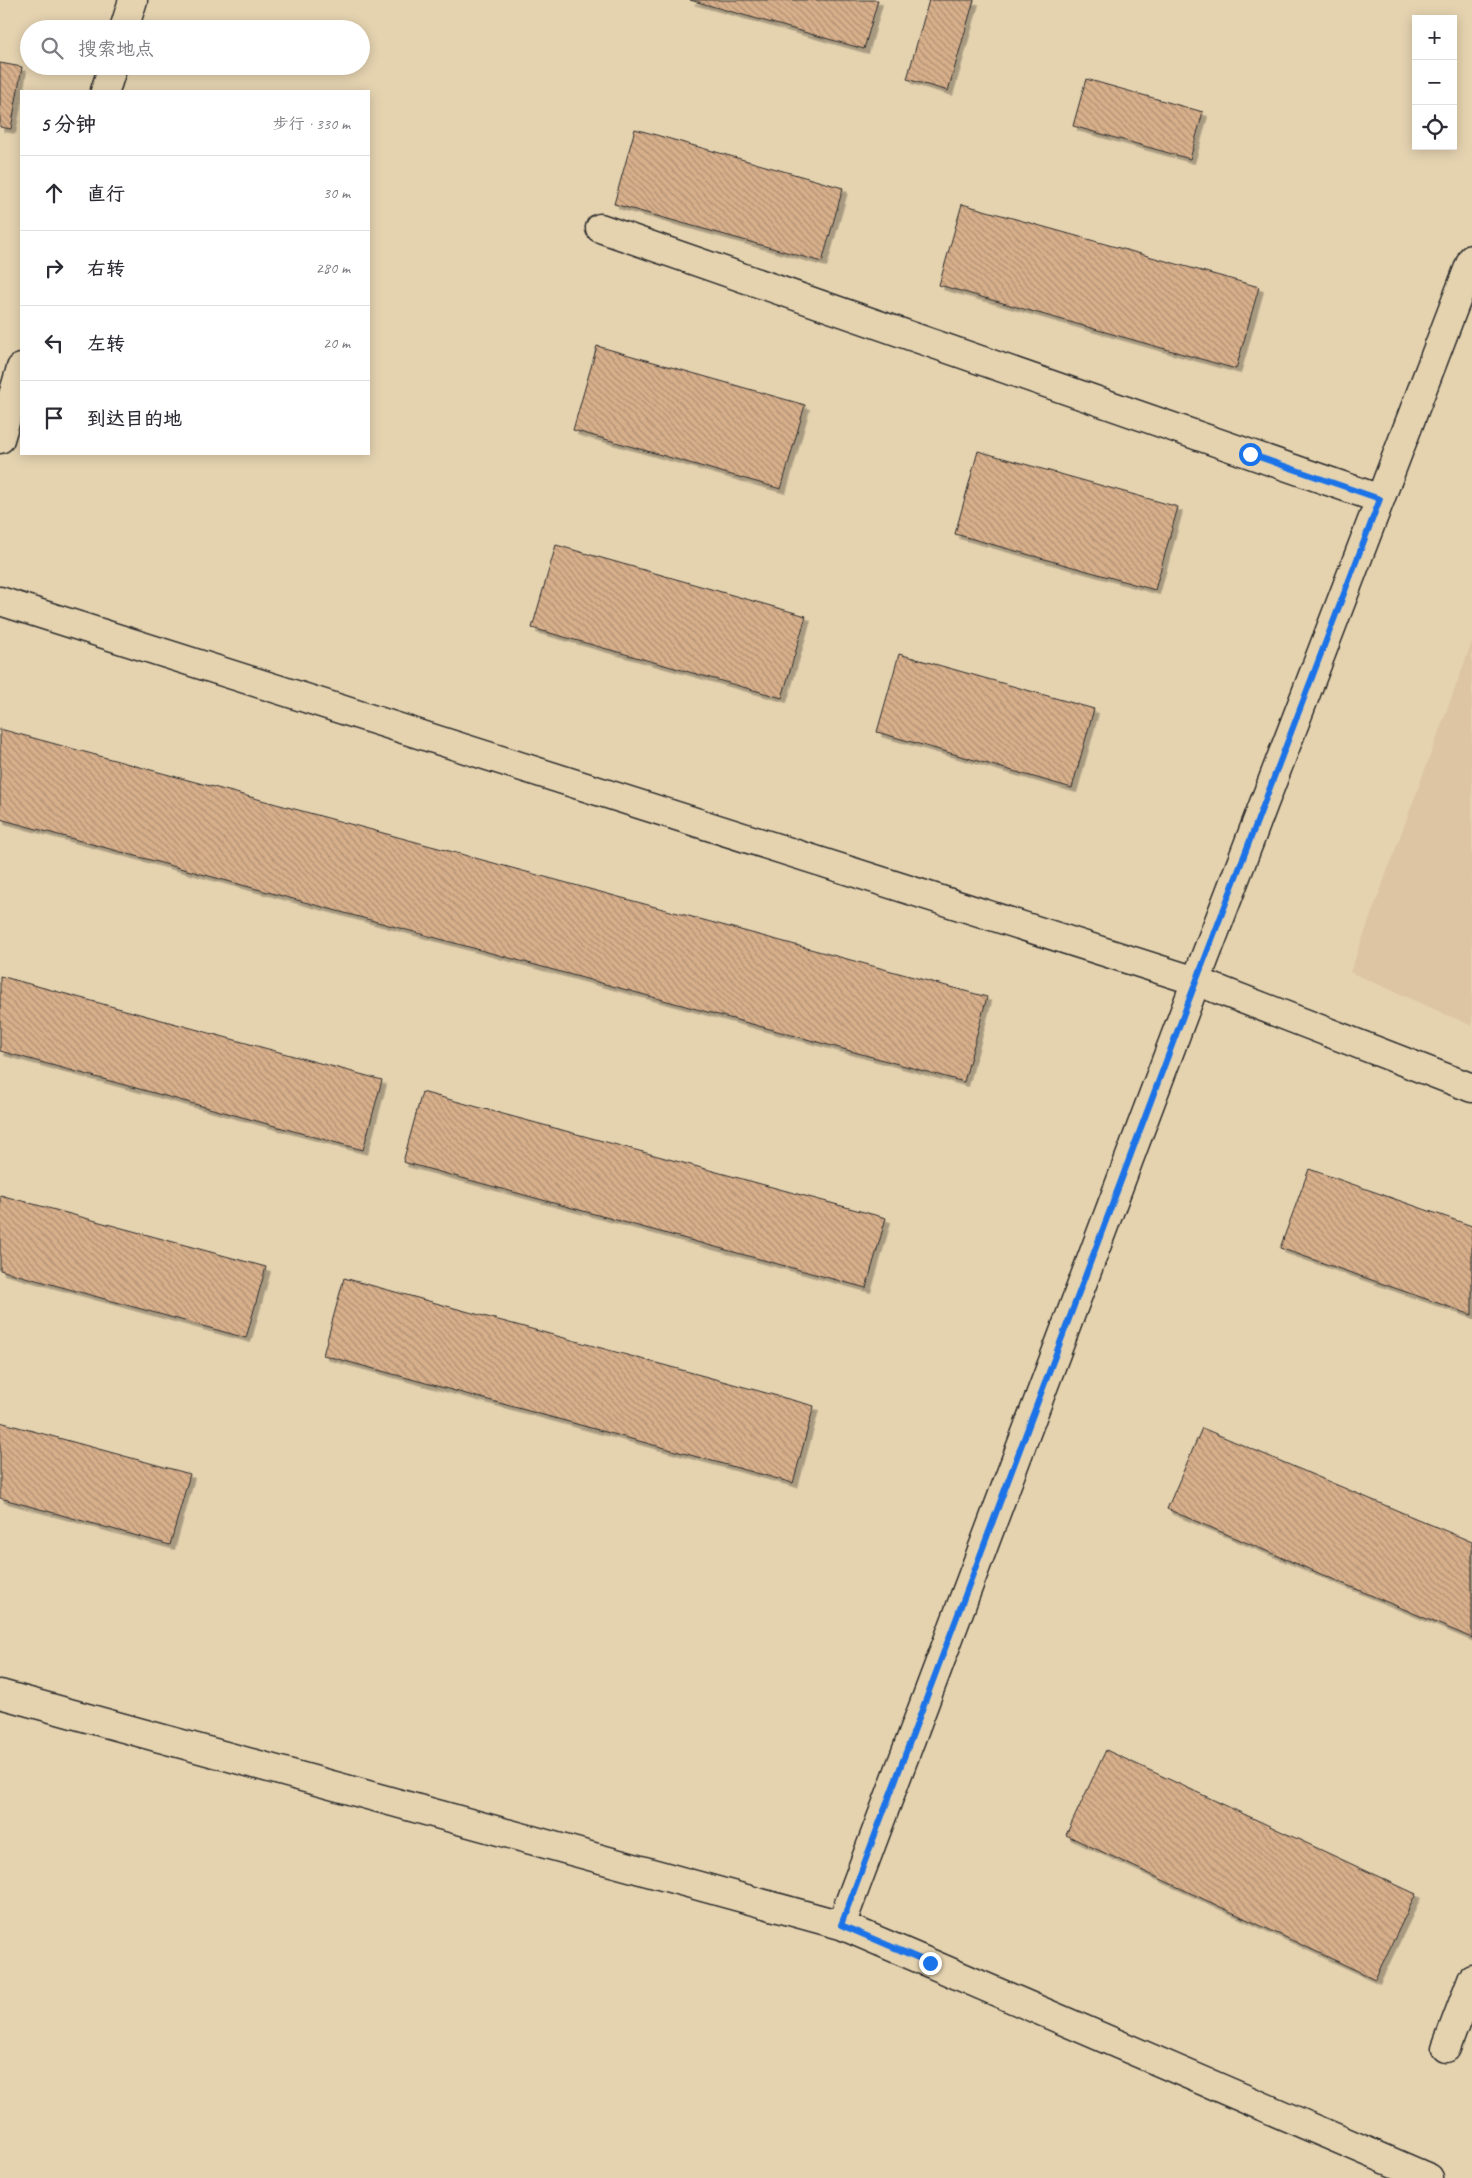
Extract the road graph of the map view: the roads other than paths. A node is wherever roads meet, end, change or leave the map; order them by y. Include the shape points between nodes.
1 (133, 0) edge
2 (127, 20) edge
3 (110, 75) edge
4 (105, 90) edge
5 (600, 228) dead end
6 (1472, 259) edge
7 (20, 371) edge
8 (0, 438) edge
9 (1380, 499) junction
10 (0, 601) edge
11 (1196, 981) junction
12 (1472, 1088) edge
13 (0, 1694) edge
14 (841, 1925) junction
15 (1472, 1978) edge
16 (1446, 2048) dead end
17 (1430, 2178) edge

1 - 2 street
3 - 4 street
5 - 9 street
6 - 9 street
7 - 8 street
9 - 11 street
10 - 11 street
11 - 12 street
11 - 14 street
13 - 14 street
14 - 17 street
15 - 16 street

